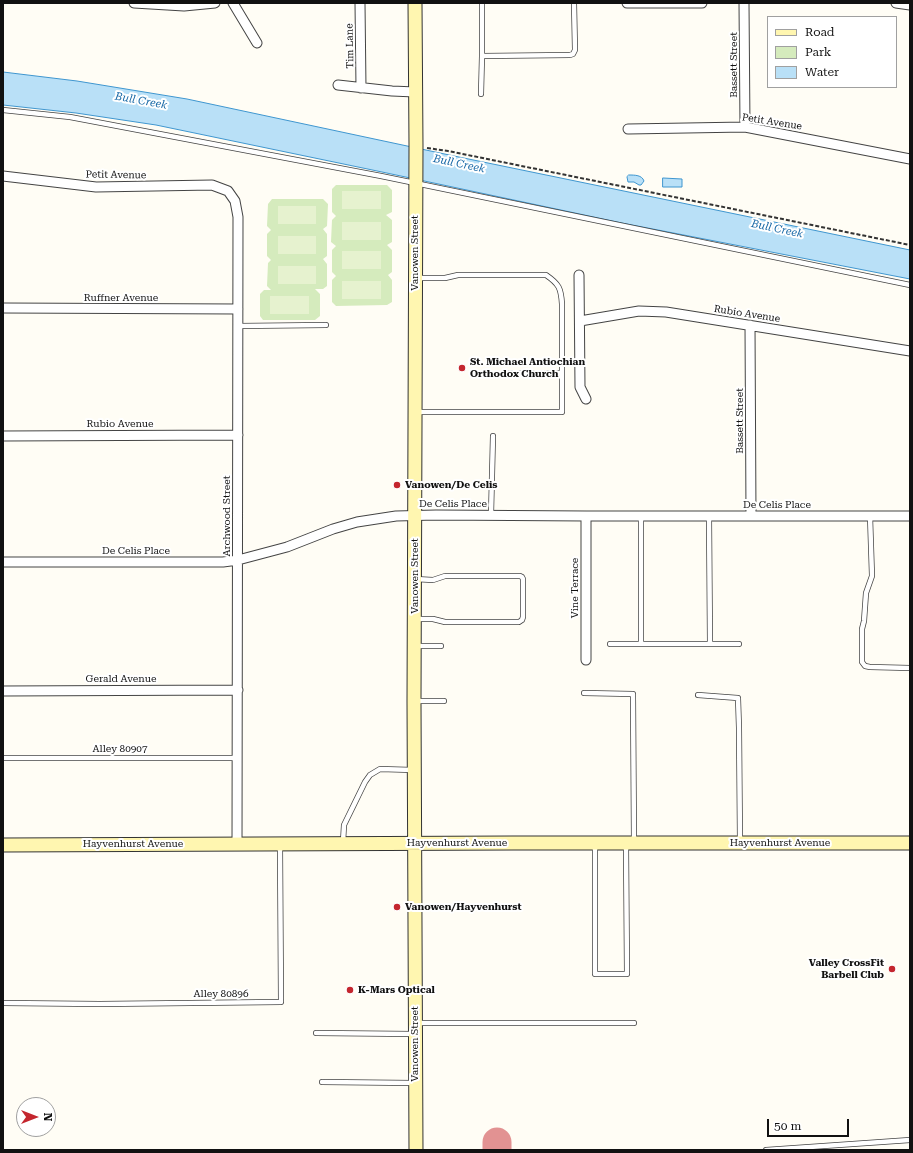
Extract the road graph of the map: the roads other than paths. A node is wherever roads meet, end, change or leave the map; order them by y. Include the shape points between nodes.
1 (134, 3) edge
2 (215, 3) edge
3 (233, 3) edge
4 (360, 3) edge
5 (414, 3) edge
6 (574, 3) edge
7 (627, 3) edge
8 (702, 3) edge
9 (744, 3) edge
10 (896, 3) edge
11 (482, 4) dead end
12 (910, 5) edge
13 (257, 43) dead end
14 (482, 56) junction
15 (338, 85) dead end
16 (361, 88) junction
17 (415, 92) junction
18 (481, 94) dead end
19 (3, 110) edge
20 (745, 127) junction
21 (628, 129) dead end
22 (910, 159) edge
23 (3, 176) edge
24 (415, 183) junction
25 (228, 191) joint
26 (579, 275) dead end
27 (416, 278) junction
28 (910, 284) edge
29 (3, 308) edge
30 (238, 309) junction
31 (580, 321) junction
32 (326, 325) dead end
33 (750, 325) junction
34 (238, 326) junction
35 (910, 351) edge
36 (506, 373) dead end
37 (562, 373) junction
38 (586, 399) dead end
39 (415, 412) junction
40 (238, 435) junction
41 (3, 436) edge
42 (493, 436) dead end
43 (416, 515) junction
44 (492, 515) junction
45 (586, 516) junction
46 (641, 516) junction
47 (709, 516) junction
48 (751, 516) junction
49 (870, 516) junction
50 (910, 516) edge
51 (238, 560) junction
52 (3, 562) edge
53 (415, 579) junction
54 (415, 619) junction
55 (610, 644) dead end
56 (641, 644) junction
57 (710, 644) junction
58 (739, 644) dead end
59 (415, 646) junction
60 (441, 646) dead end
61 (586, 660) dead end
62 (910, 668) edge
63 (3, 690) edge
64 (238, 690) junction
65 (584, 693) dead end
66 (698, 695) dead end
67 (414, 701) junction
68 (444, 701) dead end
69 (3, 758) edge
70 (238, 758) junction
71 (415, 770) junction
72 (343, 843) junction
73 (415, 843) junction
74 (595, 843) junction
75 (630, 843) junction
76 (740, 843) junction
77 (910, 843) edge
78 (238, 844) junction
79 (280, 844) junction
80 (3, 845) edge
81 (3, 1003) edge
82 (634, 1023) dead end
83 (416, 1029) junction
84 (316, 1033) dead end
85 (322, 1082) dead end
86 (415, 1083) junction
87 (910, 1140) edge
88 (416, 1150) edge
89 (766, 1150) edge

1 - 2 street via 184,6
3 - 13 street
4 - 16 street, Tim Lane
5 - 17 main road, Vanowen Street
6 - 14 lane via 573,54
7 - 8 street
9 - 20 street, Bassett Street
10 - 12 street
11 - 14 lane
14 - 18 lane
15 - 16 street
16 - 17 street
17 - 24 main road, Vanowen Street
19 - 24 lane via 70,117
20 - 21 street, Petit Avenue
20 - 22 street, Petit Avenue
23 - 25 street, Petit Avenue via 96,187 212,185
24 - 27 main road, Vanowen Street
24 - 28 lane
25 - 30 street, Archwood Street via 236,201 238,217
26 - 31 street
27 - 37 lane via 445,278 458,275 546,275 555,282 562,293
27 - 39 main road, Vanowen Street
29 - 30 street, Ruffner Avenue
30 - 34 street, Archwood Street
31 - 33 street, Rubio Avenue via 639,311 666,312
31 - 38 street via 580,388
32 - 34 lane
33 - 35 street, Rubio Avenue
33 - 48 street, Bassett Street
34 - 40 street, Archwood Street
36 - 37 lane
37 - 39 lane via 562,412
39 - 43 main road, Vanowen Street
40 - 41 street, Rubio Avenue
40 - 51 street, Archwood Street
42 - 44 lane
43 - 44 street, De Celis Place
43 - 51 street, De Celis Place via 358,522 287,547
43 - 53 main road, Vanowen Street
44 - 45 street, De Celis Place
45 - 46 street, De Celis Place
45 - 61 street, Vine Terrace
46 - 47 street, De Celis Place
46 - 56 lane
47 - 48 street, De Celis Place
47 - 57 lane
48 - 49 street, De Celis Place
49 - 50 street, De Celis Place
49 - 62 lane via 872,576 866,593 862,662 870,667
51 - 52 street, De Celis Place
51 - 64 street, Archwood Street
53 - 54 main road, Vanowen Street
53 - 54 lane via 433,580 445,576 520,576 523,579 523,617 519,622 445,622
54 - 59 main road, Vanowen Street
55 - 56 lane
56 - 57 lane
57 - 58 lane
59 - 60 lane
59 - 67 main road, Vanowen Street
63 - 64 street, Gerald Avenue
64 - 70 street, Archwood Street
65 - 75 lane via 633,694
66 - 76 lane via 738,698
67 - 68 lane
67 - 71 main road, Vanowen Street
69 - 70 lane, Alley 80907
70 - 78 street, Archwood Street
71 - 72 lane via 380,769 370,774 344,825
71 - 73 main road, Vanowen Street
72 - 73 main road, Hayvenhurst Avenue
72 - 79 main road, Hayvenhurst Avenue
73 - 74 main road, Hayvenhurst Avenue
73 - 83 main road, Vanowen Street
74 - 75 main road, Hayvenhurst Avenue
74 - 75 lane via 595,974 627,974
75 - 76 main road, Hayvenhurst Avenue
76 - 77 main road, Hayvenhurst Avenue
78 - 79 main road, Hayvenhurst Avenue
78 - 80 main road, Hayvenhurst Avenue
79 - 81 lane, Alley 80896 via 281,1002
82 - 83 lane
83 - 84 lane
83 - 86 main road, Vanowen Street
85 - 86 lane
86 - 88 main road, Vanowen Street
87 - 89 lane

